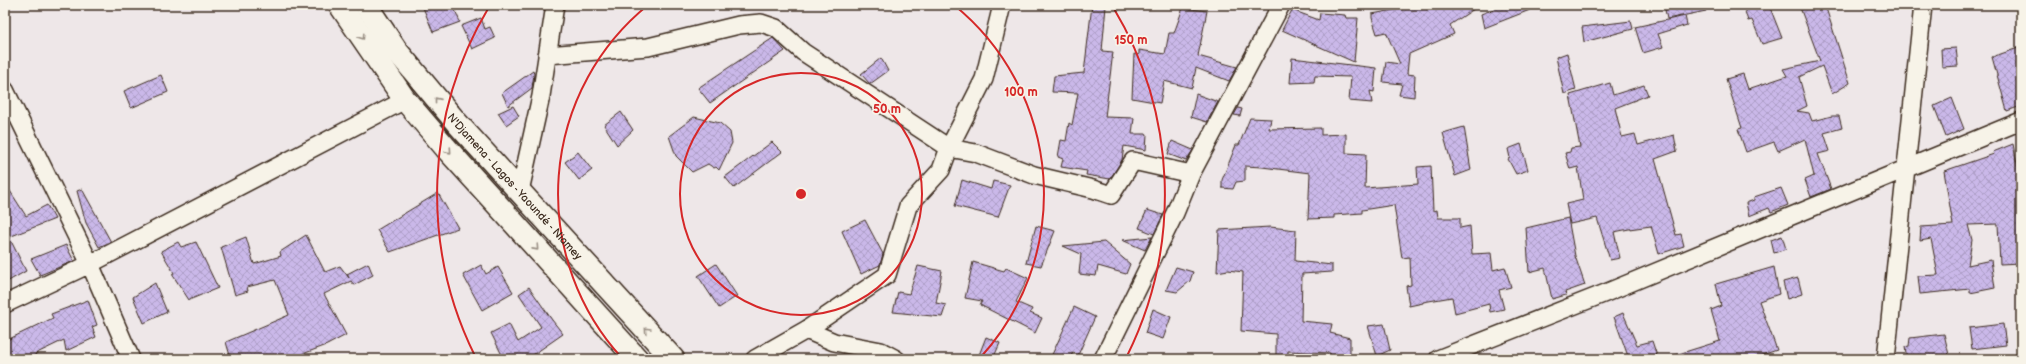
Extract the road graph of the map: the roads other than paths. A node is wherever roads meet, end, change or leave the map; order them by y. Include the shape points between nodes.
1 (340, 5) edge
2 (366, 5) edge
3 (555, 5) edge
4 (1002, 5) edge
5 (1281, 5) edge
6 (1923, 5) edge
7 (547, 55) junction
8 (5, 90) edge
9 (405, 100) junction
10 (2021, 121) edge
11 (949, 148) junction
12 (1907, 170) junction
13 (1191, 174) junction
14 (520, 191) junction
15 (90, 264) junction
16 (5, 304) edge
17 (806, 330) junction
18 (131, 359) edge
19 (637, 359) edge
20 (673, 359) edge
21 (755, 359) edge
22 (896, 359) edge
23 (1103, 359) edge
24 (1438, 359) edge
25 (1886, 359) edge

1 -> 9 highway
14 -> 2 highway, N'Djamena - Lagos - Yaoundé - Niamey via 441,105 396,50
3 - 7 street
4 - 11 street via 984,79
5 - 13 street
6 - 12 street
7 - 11 street via 648,47 738,25 761,23 776,28 803,52
7 - 14 street via 541,96
8 - 15 street
9 - 15 street
9 -> 19 highway
10 - 12 street
11 - 13 street via 976,153 1034,175 1111,195 1133,161
11 - 17 street via 941,170 908,206 887,275
12 - 24 street
12 - 25 street
13 - 23 street via 1175,213
20 -> 14 highway, N'Djamena - Lagos - Yaoundé - Niamey
15 - 16 street
15 - 18 street
17 - 21 street
17 - 22 street via 834,342 881,351

